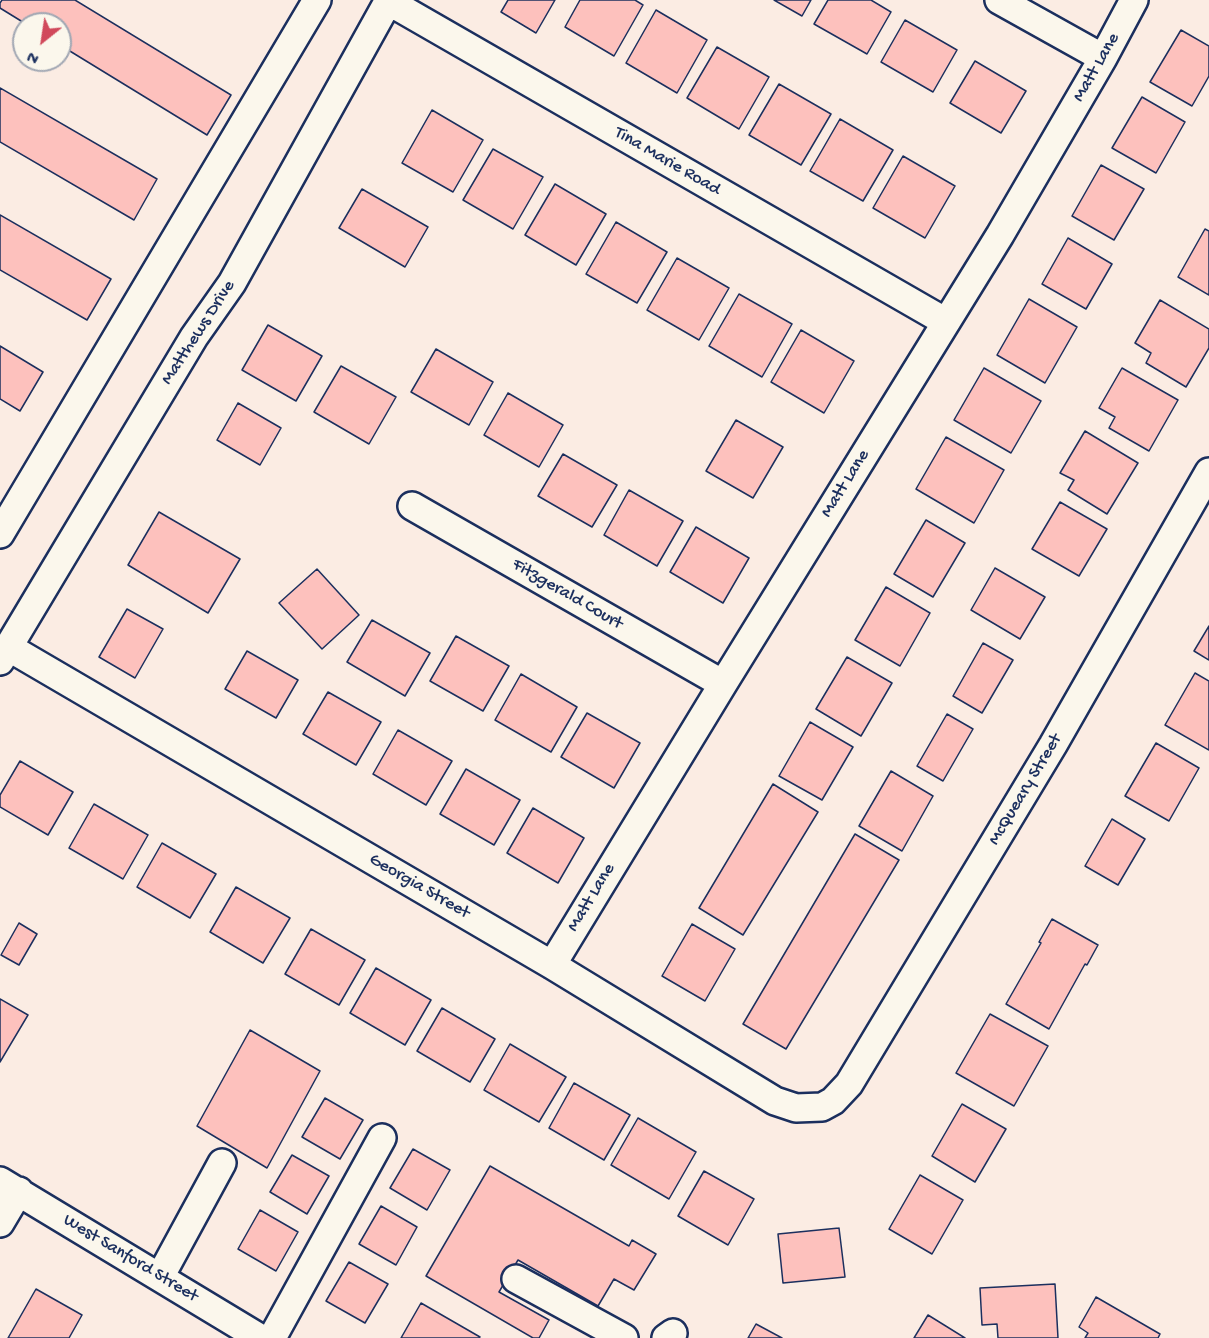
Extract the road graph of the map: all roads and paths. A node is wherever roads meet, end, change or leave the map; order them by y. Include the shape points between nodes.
1 (317, 0) edge
2 (999, 0) edge
3 (1134, 0) edge
4 (388, 1) edge
5 (1103, 58) junction
6 (946, 322) junction
7 (1209, 472) edge
8 (412, 506) dead end
9 (0, 534) edge
10 (4, 654) edge
11 (723, 684) junction
12 (552, 965) junction
13 (833, 1101) joint
14 (382, 1138) dead end
15 (222, 1163) dead end
16 (9, 1186) edge
17 (0, 1223) edge
18 (160, 1277) junction
19 (516, 1279) dead end
20 (260, 1338) edge
21 (272, 1338) edge
22 (624, 1338) edge

1 - 9 street
2 - 5 street
3 - 5 street, Matt Lane
4 - 6 street, Tina Marie Road
4 - 10 street, Matthews Drive via 232,283 194,337
5 - 6 street, Matt Lane
6 - 11 street, Matt Lane
7 - 13 street, McQueary Street via 1053,745 849,1084
8 - 11 street, Fitzgerald Court
10 - 12 street, Georgia Street
11 - 12 street, Matt Lane
12 - 13 street, Georgia Street via 776,1101 796,1108 822,1107
14 - 21 street
15 - 18 street
16 - 17 street
16 - 18 street, West Sanford Street
18 - 20 street, West Sanford Street
19 - 22 street

